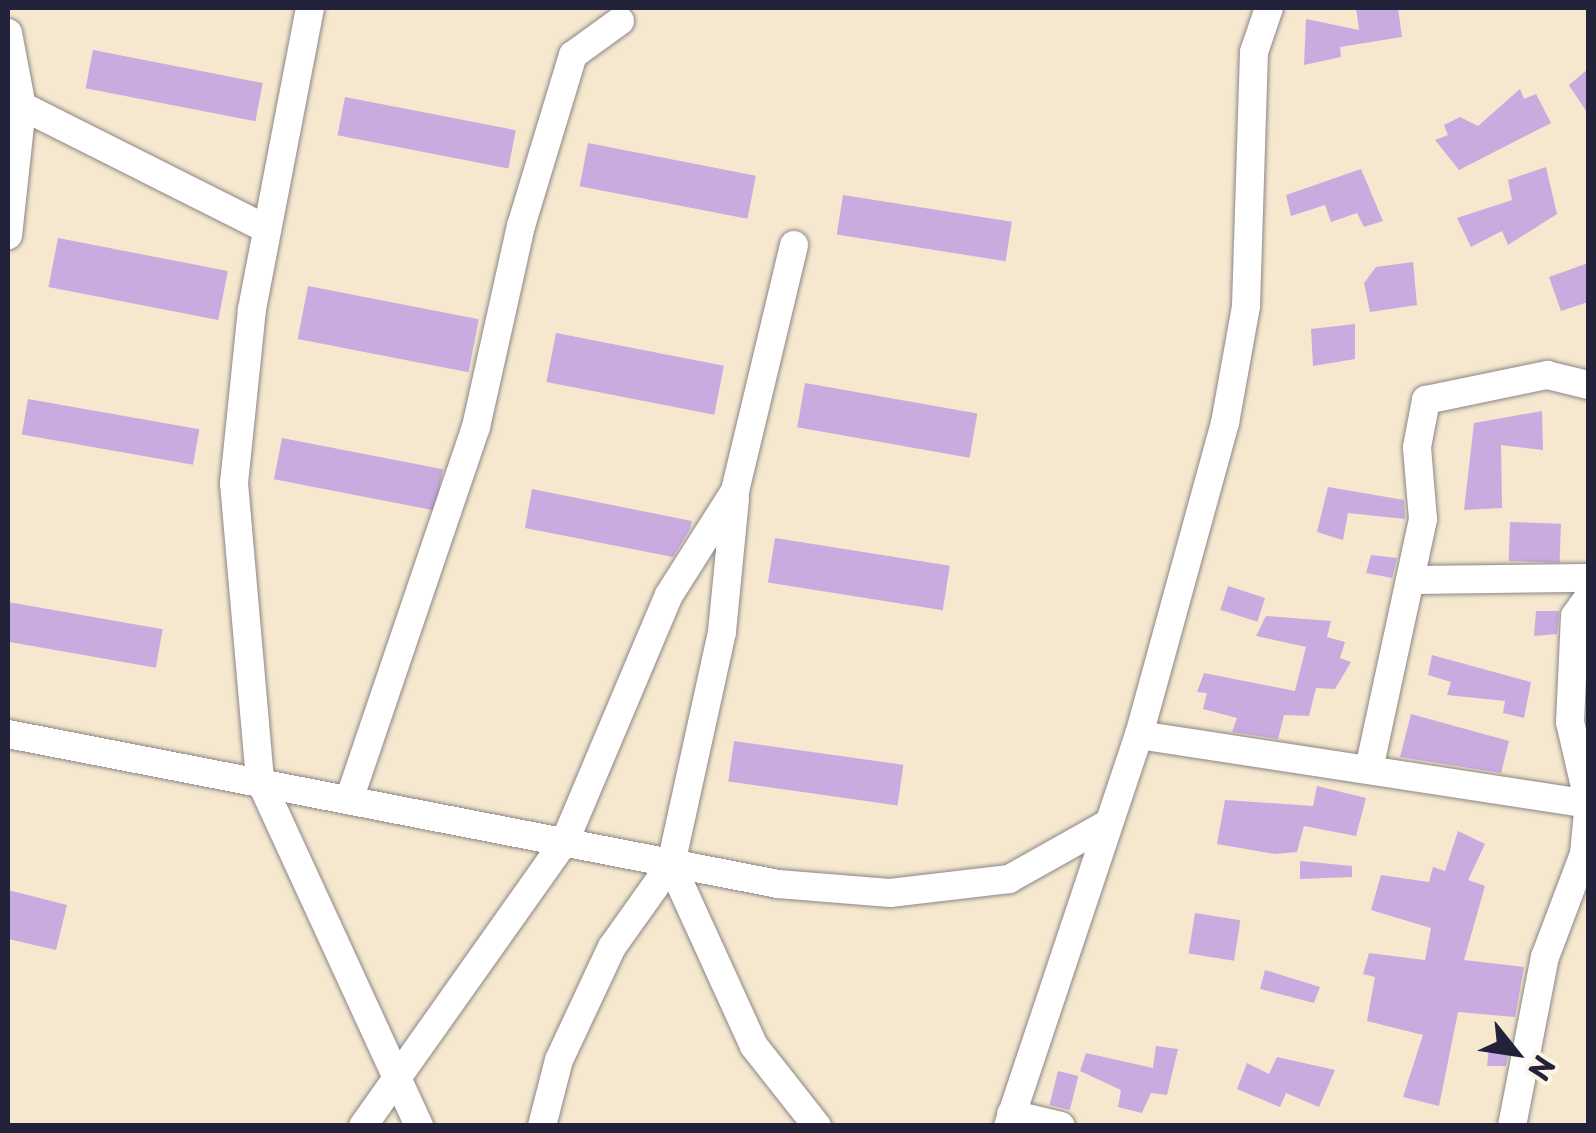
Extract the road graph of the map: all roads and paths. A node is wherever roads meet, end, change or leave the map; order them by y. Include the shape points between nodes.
1 (310, 8) edge
2 (1269, 8) edge
3 (620, 20) dead end
4 (8, 33) edge
5 (15, 103) edge
6 (266, 229) junction
7 (8, 236) edge
8 (794, 245) dead end
9 (1588, 385) edge
10 (735, 491) junction
11 (1588, 578) edge
12 (1414, 580) junction
13 (1588, 598) edge
14 (8, 734) edge
15 (1140, 734) junction
16 (1369, 769) junction
17 (260, 780) junction
18 (350, 797) junction
19 (1588, 802) edge
20 (1588, 812) edge
21 (1107, 824) junction
22 (565, 841) junction
23 (671, 864) junction
24 (395, 1078) junction
25 (1010, 1120) edge
26 (363, 1126) edge
27 (419, 1126) edge
28 (542, 1126) edge
29 (817, 1126) edge
30 (1061, 1126) edge
31 (1512, 1126) edge

1 - 6 street
2 - 15 street via 1254,52 1246,306 1224,424
3 - 18 street via 573,55 520,226 476,427
4 - 5 street
5 - 6 street
5 - 7 street
6 - 17 street via 234,483
8 - 10 street
9 - 12 street via 1547,376 1426,400
10 - 22 street via 669,595
10 - 23 street via 722,632
11 - 12 street
12 - 16 street
13 - 19 street via 1574,616 1570,722
14 - 17 street
15 - 16 street
15 - 21 street
16 - 19 street
17 - 18 street
17 - 24 street via 330,916
18 - 22 street
20 - 31 street via 1533,1008
21 - 23 street via 1009,878 890,893
21 - 25 street
22 - 23 street
22 - 24 street
23 - 28 street via 612,948 560,1060
23 - 29 street via 754,1046
24 - 26 street
24 - 27 street
25 - 30 street

